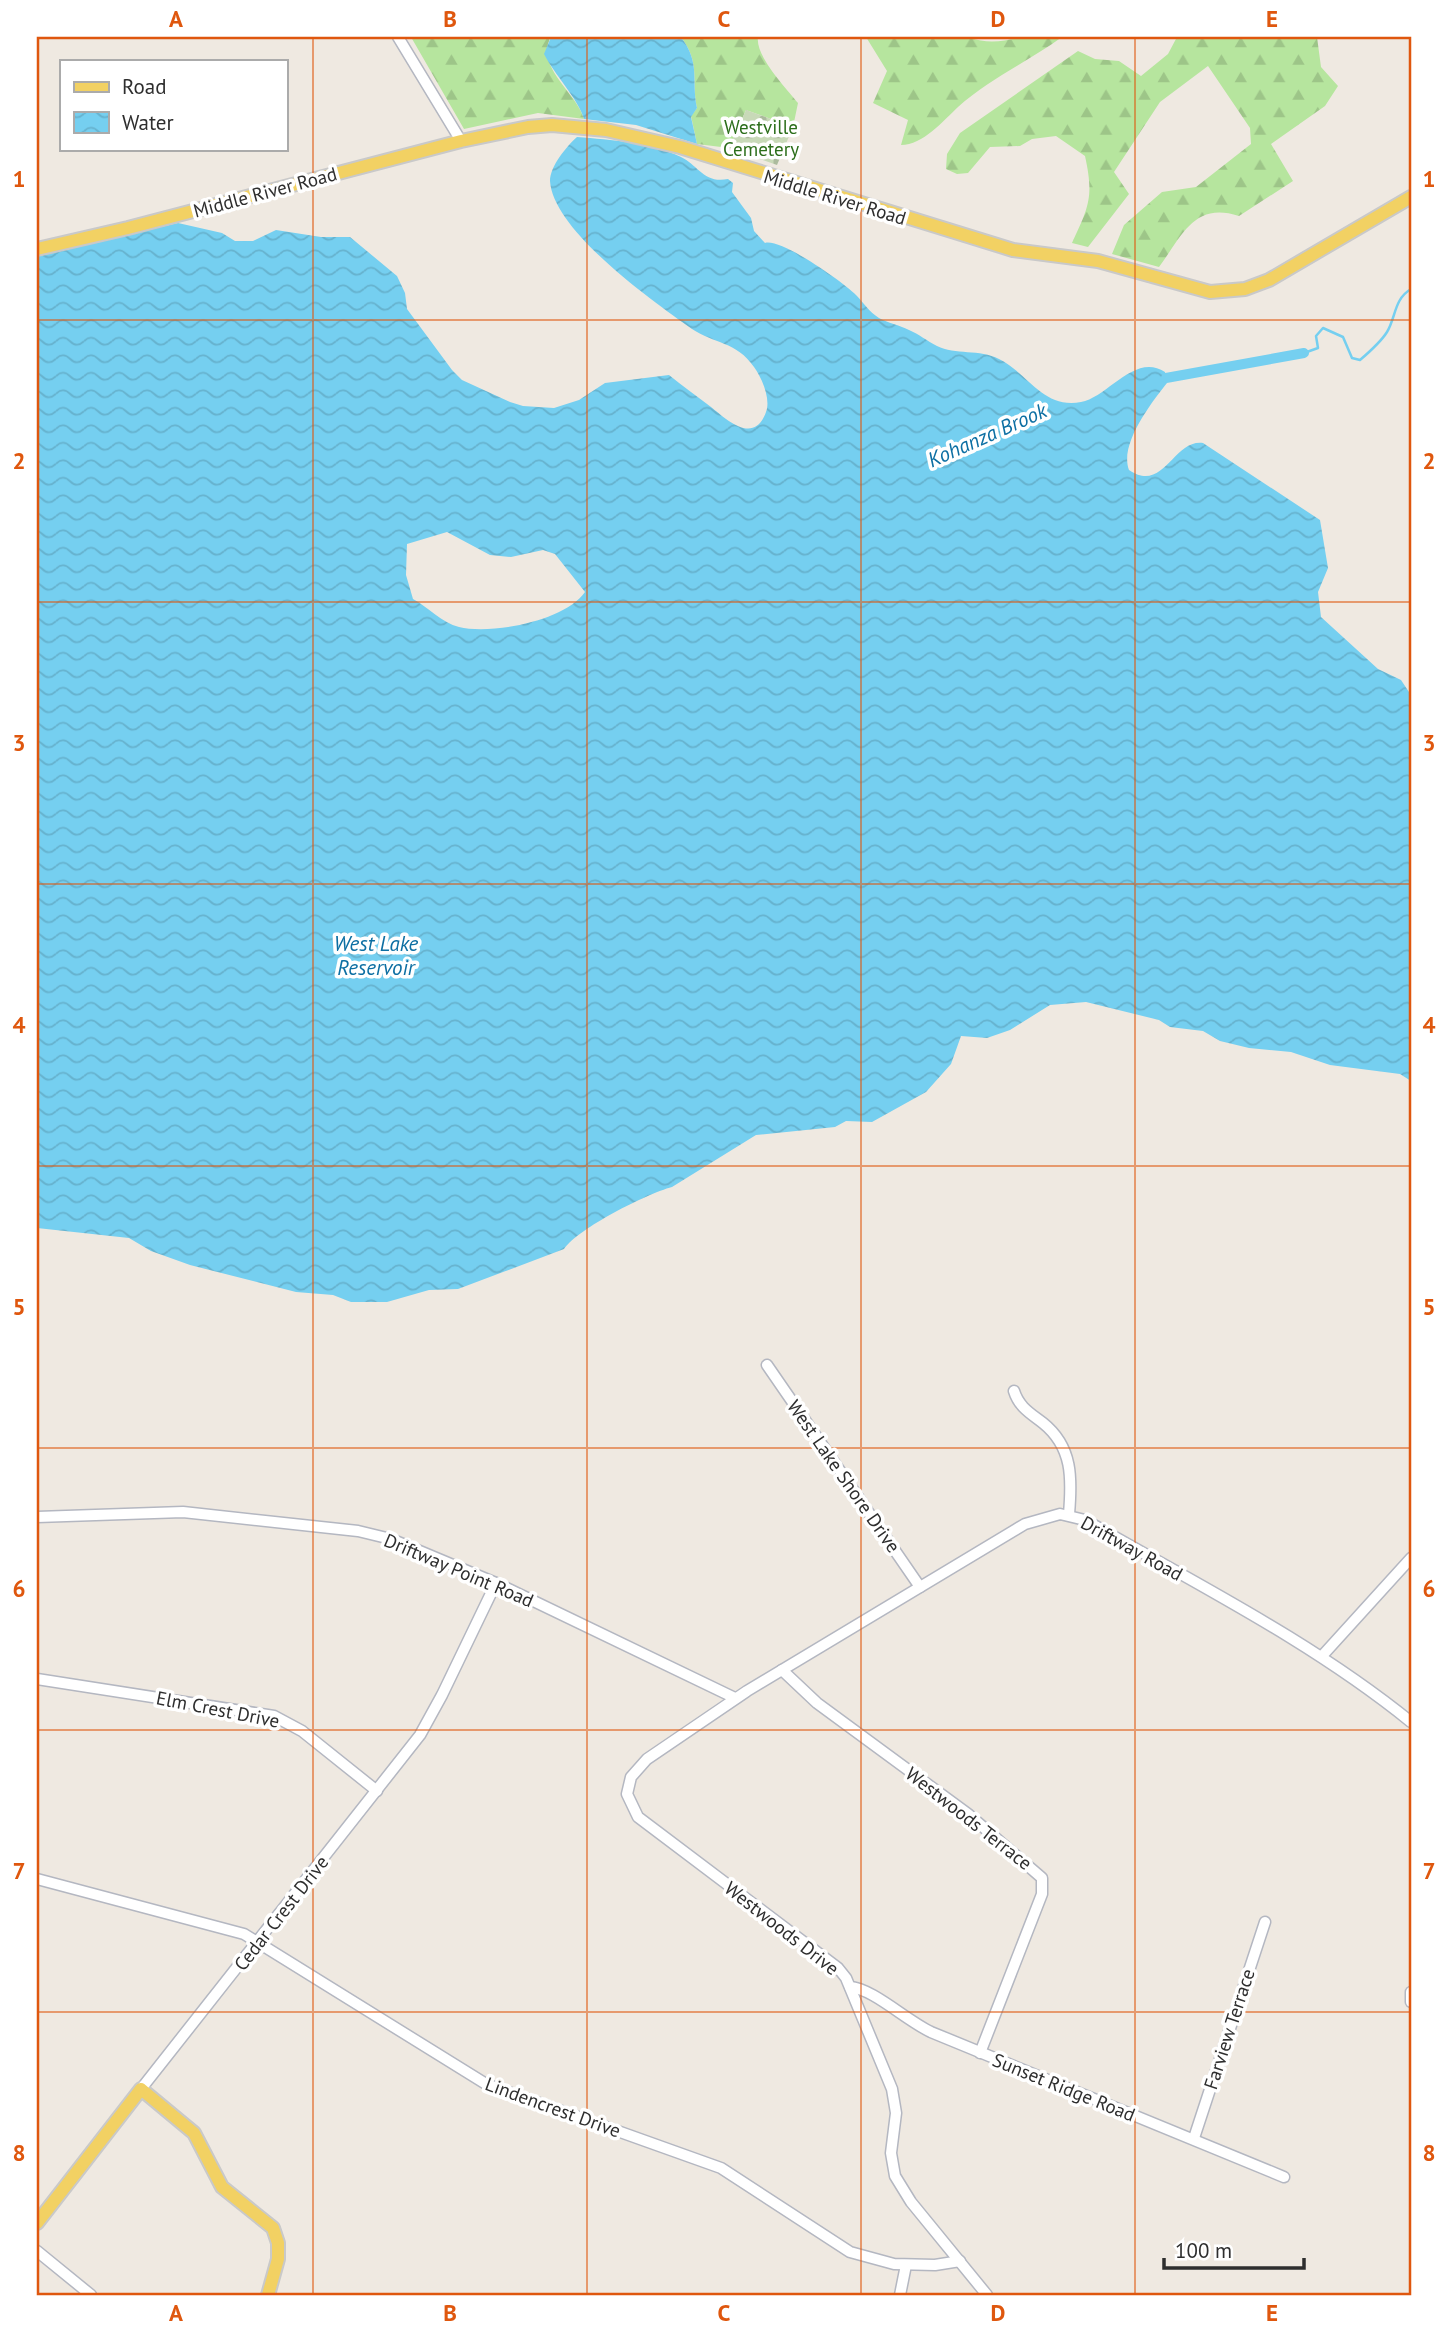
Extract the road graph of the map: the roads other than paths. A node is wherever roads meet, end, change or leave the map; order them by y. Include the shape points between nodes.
1 (398, 37) edge
2 (461, 141) junction
3 (1411, 197) edge
4 (37, 249) edge
5 (767, 1365) dead end
6 (1014, 1391) dead end
7 (1069, 1514) junction
8 (37, 1517) edge
9 (1411, 1558) edge
10 (496, 1583) junction
11 (920, 1587) junction
12 (1322, 1656) junction
13 (782, 1670) junction
14 (37, 1679) edge
15 (735, 1698) junction
16 (1411, 1722) edge
17 (377, 1791) junction
18 (37, 1879) edge
19 (1265, 1922) dead end
20 (259, 1941) junction
21 (850, 1987) junction
22 (1411, 1993) edge
23 (1411, 2002) edge
24 (979, 2053) junction
25 (141, 2089) junction
26 (1194, 2138) junction
27 (1284, 2177) dead end
28 (37, 2223) edge
29 (37, 2251) edge
30 (960, 2261) junction
31 (906, 2265) junction
32 (91, 2295) edge
33 (268, 2295) edge
34 (900, 2295) edge
35 (987, 2295) edge

1 - 2 street
2 - 3 main road, Middle River Road via 552,125 629,134 999,247 1098,261 1210,292 1245,289 1269,280
2 - 4 main road, Middle River Road
5 - 11 street, West Lake Shore Drive
6 - 7 street via 1020,1406 1064,1447 1070,1470
7 - 11 street, Driftway Road via 1026,1524
7 - 12 street, Driftway Road
8 - 10 street, Driftway Point Road via 169,1511 358,1531 399,1541
9 - 12 street
10 - 15 street, Driftway Point Road
10 - 17 street, Cedar Crest Drive via 431,1717
11 - 13 street, Driftway Road
12 - 16 street, Driftway Road
13 - 15 street, Driftway Road
13 - 24 street, Westwoods Terrace via 817,1703 968,1814 1042,1878 1042,1894
14 - 17 street, Elm Crest Drive via 274,1716 302,1731
15 - 21 street, Westwoods Drive via 641,1764 629,1782 628,1799 650,1828 838,1968
17 - 20 street, Cedar Crest Drive
18 - 20 street, Lindencrest Drive via 231,1928
19 - 26 street, Farview Terrace
20 - 25 street, Cedar Crest Drive
20 - 31 street, Lindencrest Drive via 494,2088 703,2160 850,2252
21 - 24 street, Sunset Ridge Road via 865,1990 914,2024
21 - 30 street, Westwoods Drive via 894,2100 891,2153 895,2176
22 - 23 street
24 - 26 street, Sunset Ridge Road
25 - 28 main road, Cedar Crest Drive
25 - 33 main road via 194,2133 222,2187 273,2228 279,2252
26 - 27 street, Sunset Ridge Road
29 - 32 street
30 - 31 street, Lindencrest Drive
30 - 35 street, Westwoods Drive
31 - 34 street

